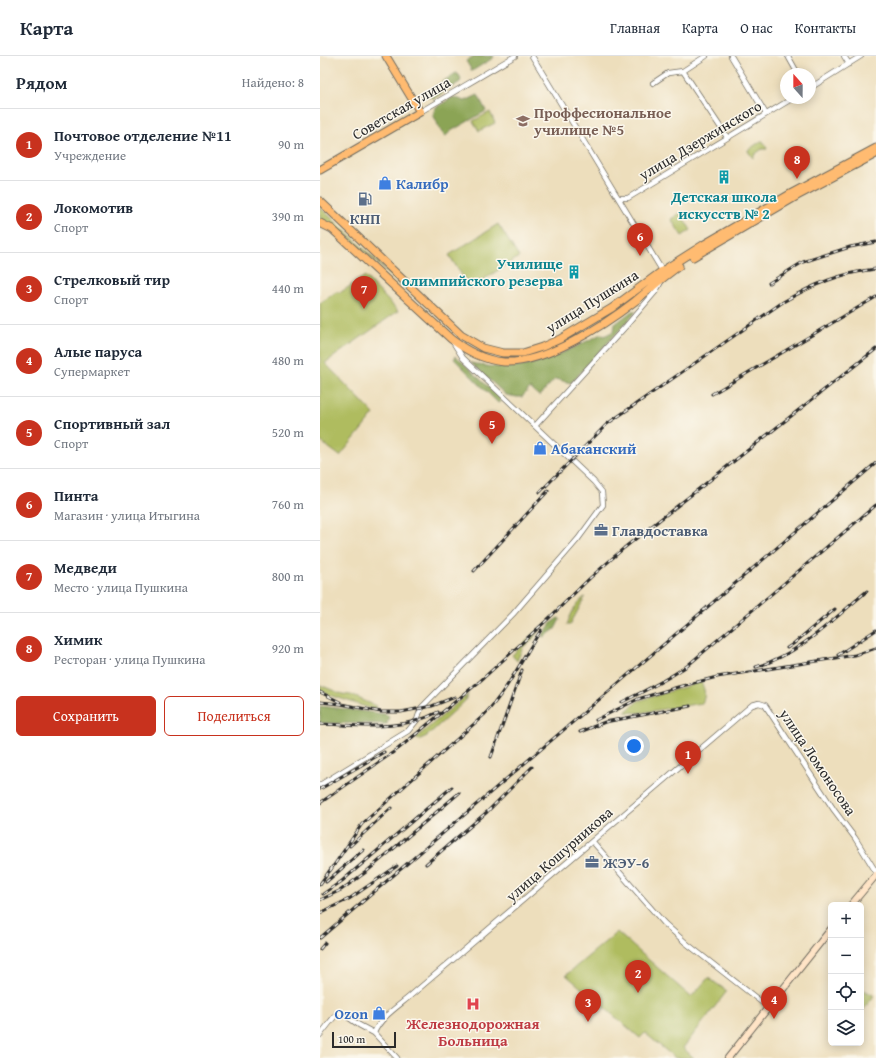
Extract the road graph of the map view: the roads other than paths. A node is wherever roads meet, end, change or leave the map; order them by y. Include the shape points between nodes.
1 (386, 56) edge
2 (515, 56) edge
3 (532, 56) edge
4 (706, 56) edge
5 (731, 56) edge
6 (788, 56) edge
7 (844, 56) edge
8 (861, 56) edge
9 (848, 64) junction
10 (795, 68) edge
11 (683, 71) junction
12 (653, 83) dead end
13 (816, 84) edge
14 (783, 104) edge
15 (420, 112) junction
16 (766, 114) junction
17 (727, 137) junction
18 (876, 148) edge
19 (876, 154) edge
20 (337, 160) junction
21 (320, 170) edge
22 (320, 174) edge
23 (320, 198) edge
24 (618, 198) junction
25 (320, 201) edge
26 (330, 211) junction
27 (320, 223) edge
28 (663, 274) junction
29 (451, 339) junction
30 (535, 426) junction
31 (765, 705) joint
32 (320, 785) edge
33 (593, 842) junction
34 (876, 874) edge
35 (853, 902) edge
36 (828, 933) edge
37 (768, 1008) junction
38 (374, 1033) junction
39 (320, 1035) edge
40 (397, 1058) edge
41 (728, 1058) edge

1 - 15 main road
2 - 15 street, Советская улица
3 - 24 street
4 - 11 street
5 - 16 street
6 - 10 street
7 - 9 street
8 - 9 street
9 - 13 street
11 - 12 street via 668,74
11 - 17 street
14 - 16 street, улица Дзержинского
15 - 20 main road, Советская улица
16 - 17 street, улица Дзержинского
17 - 24 street, улица Дзержинского via 628,198
18 - 28 main road, улица Пушкина via 792,193
19 - 28 main road, улица Пушкина
20 - 21 main road, Советская улица
20 - 22 main road
23 - 26 main road
24 - 28 street
25 - 26 main road, улица Пушкина
26 - 28 main road, улица Пушкина via 461,335 483,348 503,353 523,352 560,339
27 - 29 main road, улица Пушкина via 332,229
28 - 29 main road, улица Пушкина via 634,302 586,334 550,353 528,360 504,362 483,358
28 - 30 street via 656,291 641,309
29 - 30 street via 463,358
30 - 32 street via 594,482 602,492 603,505 578,539 513,614 421,708 417,720 408,731
31 - 33 street, улица Кошурникова via 752,705 743,712
31 - 34 street, улица Ломоносова via 855,838
33 - 37 street via 664,923
33 - 38 street, улица Кошурникова via 381,1022
34 - 35 street
36 - 37 street
37 - 41 street
38 - 39 street via 342,1012 338,1012
38 - 40 street

